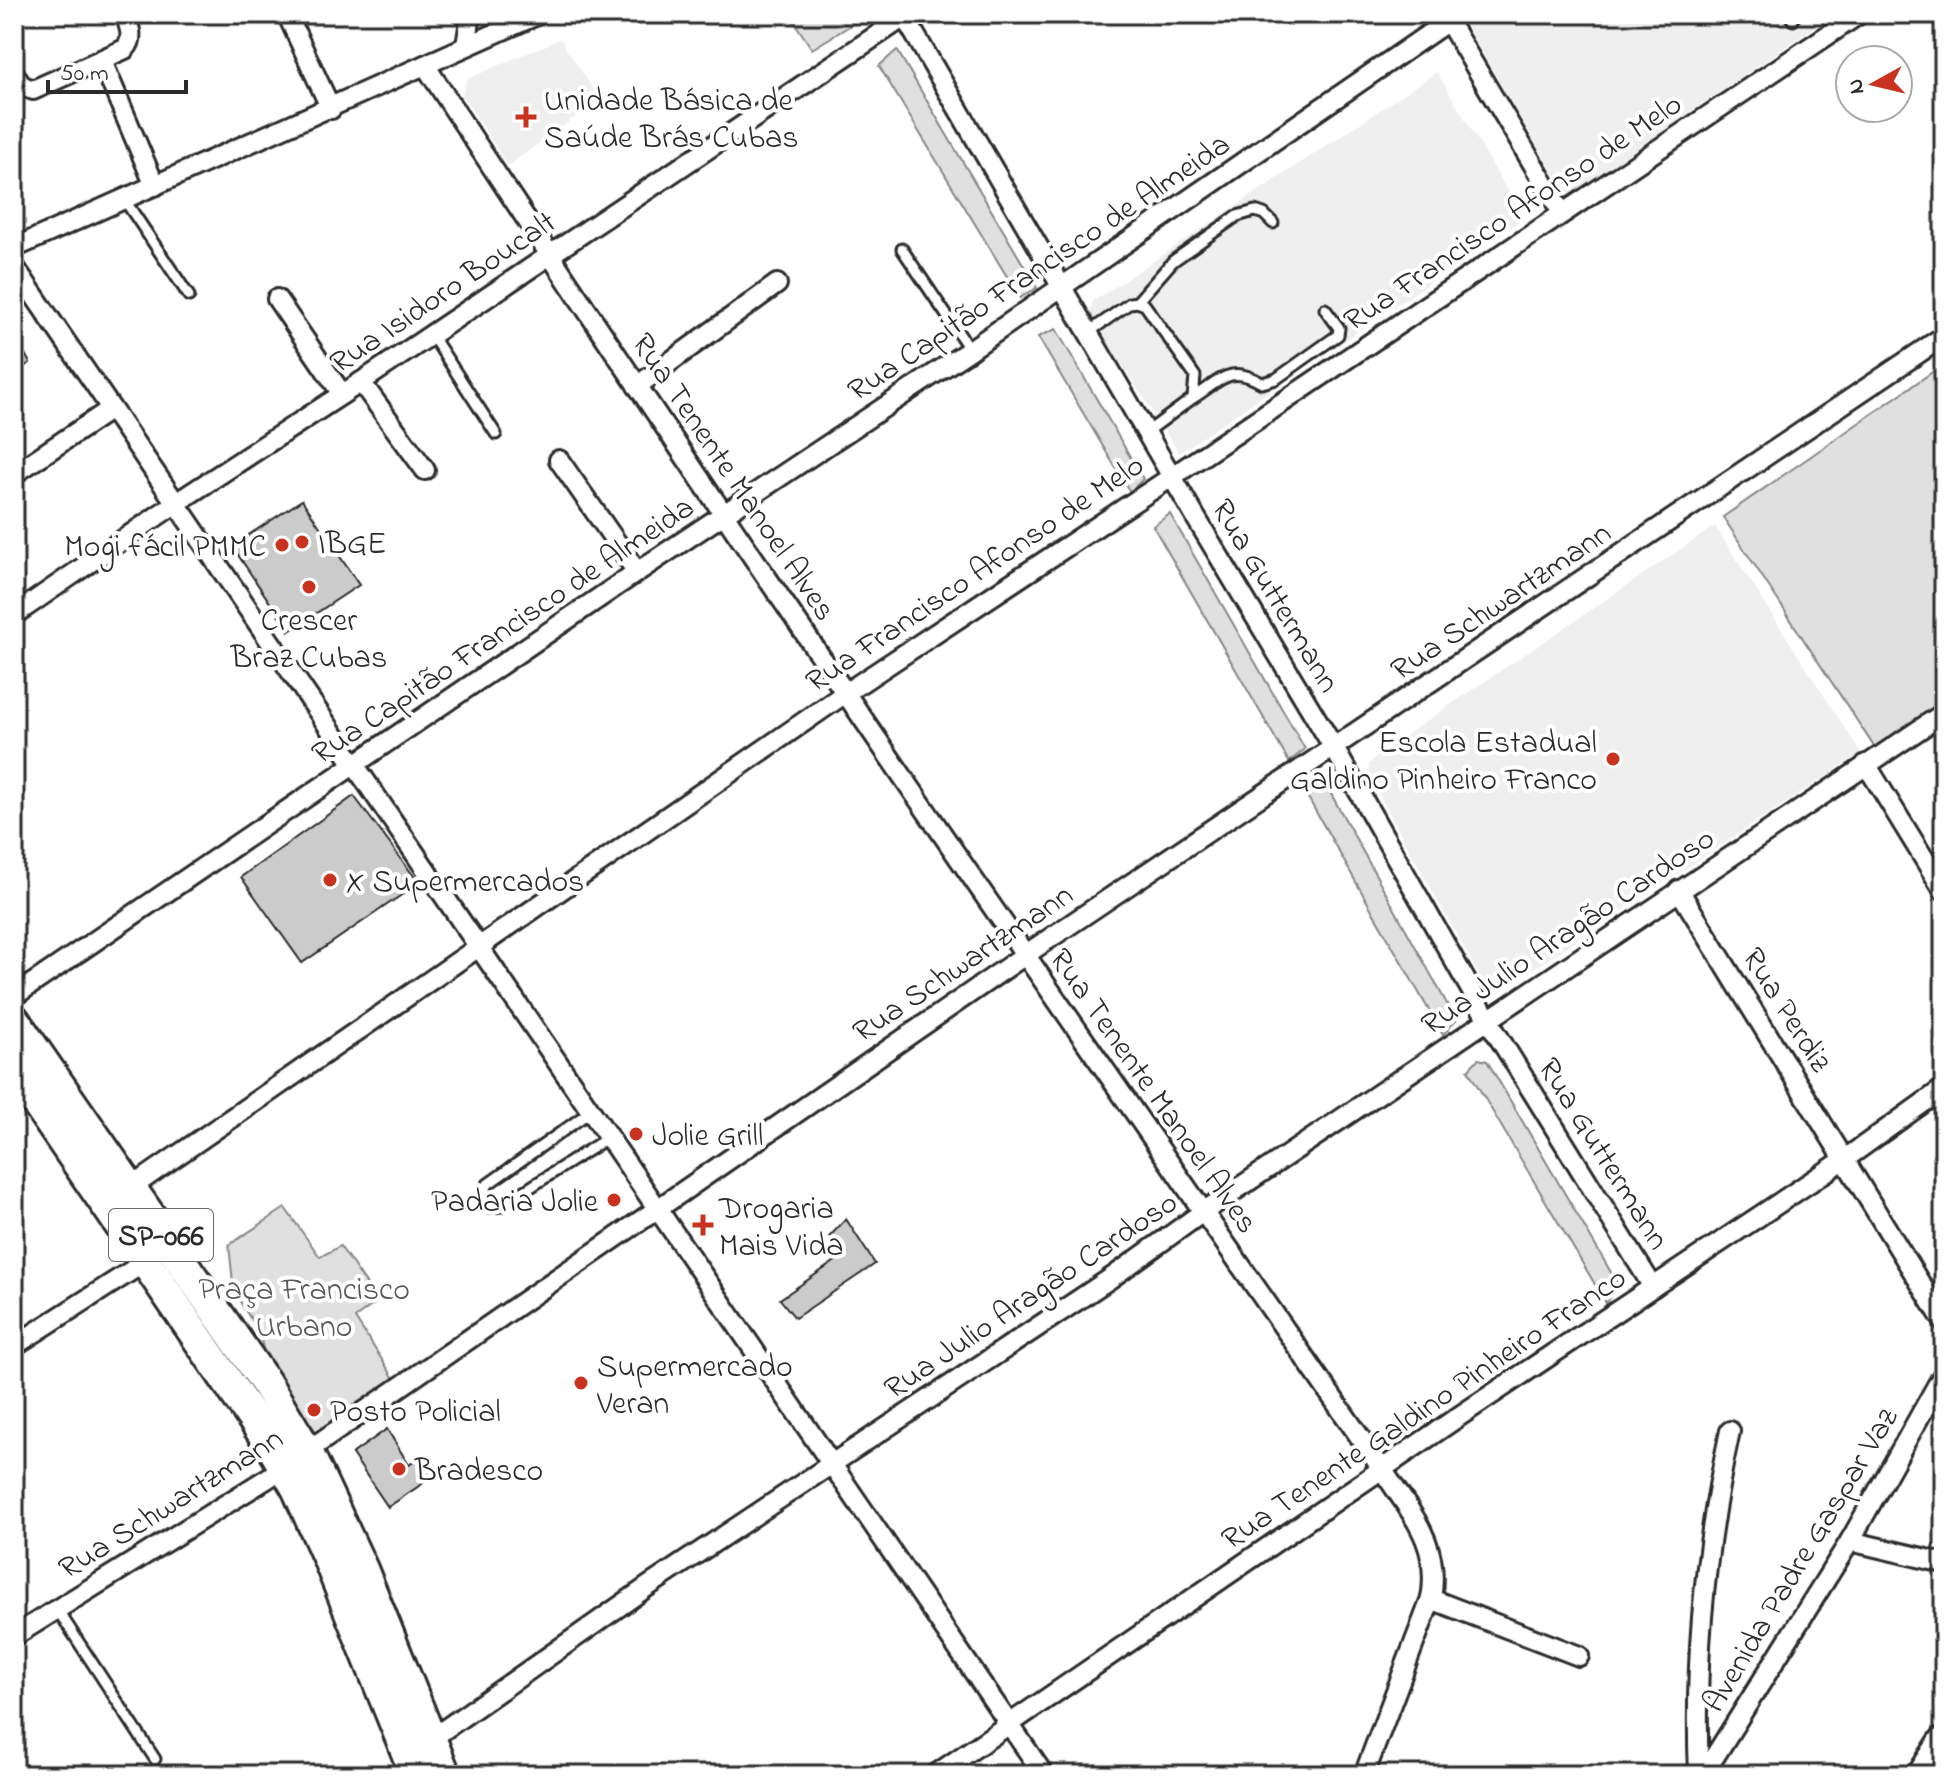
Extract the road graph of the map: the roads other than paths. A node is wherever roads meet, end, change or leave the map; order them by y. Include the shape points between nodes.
1 (125, 14) edge
2 (287, 14) edge
3 (471, 14) edge
4 (539, 14) edge
5 (1859, 14) edge
6 (904, 16) edge
7 (1450, 16) edge
8 (507, 21) edge
9 (466, 46) junction
10 (102, 61) junction
11 (425, 65) junction
12 (14, 73) edge
13 (331, 109) junction
14 (155, 186) junction
15 (124, 199) junction
16 (1562, 213) junction
17 (1273, 223) dead end
18 (14, 248) edge
19 (902, 249) dead end
20 (549, 255) junction
21 (14, 266) edge
22 (777, 284) dead end
23 (1063, 286) junction
24 (189, 296) dead end
25 (277, 299) dead end
26 (1137, 302) junction
27 (1325, 309) dead end
28 (1089, 332) junction
29 (431, 334) junction
30 (1944, 336) edge
31 (970, 350) junction
32 (361, 382) junction
33 (637, 386) junction
34 (342, 394) junction
35 (1193, 398) junction
36 (111, 409) junction
37 (1147, 432) junction
38 (496, 434) dead end
39 (559, 460) dead end
40 (425, 470) dead end
41 (14, 474) edge
42 (1173, 476) junction
43 (176, 503) junction
44 (724, 516) junction
45 (637, 572) junction
46 (14, 615) edge
47 (847, 692) junction
48 (1944, 713) edge
49 (1334, 748) junction
50 (1866, 764) junction
51 (353, 766) junction
52 (1679, 890) junction
53 (1944, 891) edge
54 (479, 948) junction
55 (1025, 955) junction
56 (14, 996) edge
57 (14, 1020) edge
58 (1488, 1020) junction
59 (14, 1070) edge
60 (1944, 1088) edge
61 (591, 1111) junction
62 (609, 1137) junction
63 (1845, 1159) junction
64 (129, 1189) junction
65 (658, 1209) junction
66 (1203, 1212) junction
67 (145, 1262) junction
68 (1653, 1287) junction
69 (1944, 1322) edge
70 (14, 1346) edge
71 (1944, 1373) edge
72 (1730, 1431) dead end
73 (296, 1459) junction
74 (832, 1465) junction
75 (1382, 1469) junction
76 (1850, 1541) junction
77 (1944, 1563) edge
78 (1431, 1599) junction
79 (57, 1609) junction
80 (14, 1636) edge
81 (1579, 1656) dead end
82 (1009, 1724) junction
83 (431, 1739) junction
84 (1944, 1741) edge
85 (155, 1759) dead end
86 (414, 1770) edge
87 (445, 1775) edge
88 (935, 1775) edge
89 (1044, 1775) edge
90 (1364, 1775) edge
91 (1701, 1775) edge
92 (1922, 1775) edge

1 - 10 street via 129,44
2 - 13 street
3 - 9 street
4 - 8 street
5 - 16 street, Rua Francisco Afonso de Melo
6 - 20 street, Rua Isidoro Boucalt
6 - 23 street, Rua Guttermann
7 - 16 street
7 - 23 street, Rua Capitão Francisco de Almeida
8 - 9 street
9 - 11 street
10 - 12 street via 33,90 21,85
10 - 14 street
11 - 13 street
11 - 20 street, Rua Tenente Manoel Alves
13 - 14 street
14 - 15 street
15 - 18 street
15 - 24 lane
16 - 42 street, Rua Francisco Afonso de Melo
17 - 26 lane via 1255,211 1237,216 1173,261
19 - 31 lane
20 - 29 street, Rua Isidoro Boucalt
20 - 33 street, Rua Tenente Manoel Alves
21 - 36 street
22 - 33 street
23 - 28 street, Rua Guttermann
23 - 31 street, Rua Capitão Francisco de Almeida
25 - 34 street
26 - 28 lane
26 - 35 lane via 1145,305 1195,376
27 - 35 lane via 1339,328 1338,335 1276,379 1262,383 1233,373
28 - 37 street, Rua Guttermann
29 - 32 street, Rua Isidoro Boucalt
29 - 38 lane
30 - 49 street, Rua Schwartzmann
31 - 44 street, Rua Capitão Francisco de Almeida
32 - 34 street, Rua Isidoro Boucalt
32 - 40 street
33 - 44 street, Rua Tenente Manoel Alves
34 - 43 street, Rua Isidoro Boucalt
35 - 37 lane
36 - 41 street
36 - 43 street
37 - 42 street, Rua Guttermann
39 - 45 street
42 - 47 street, Rua Francisco Afonso de Melo
42 - 49 street, Rua Guttermann
43 - 46 street, Rua Isidoro Boucalt
43 - 51 street
44 - 45 street, Rua Capitão Francisco de Almeida
44 - 47 street, Rua Tenente Manoel Alves
45 - 51 street, Rua Capitão Francisco de Almeida
47 - 54 street, Rua Francisco Afonso de Melo
47 - 55 street, Rua Tenente Manoel Alves
48 - 50 street, Rua Julio Aragão Cardoso
49 - 55 street, Rua Schwartzmann
49 - 58 street, Rua Guttermann
50 - 52 street, Rua Julio Aragão Cardoso
50 - 53 street
51 - 54 street
51 - 56 street, Rua Capitão Francisco de Almeida
52 - 58 street, Rua Julio Aragão Cardoso
52 - 63 street, Rua Perdiz
54 - 61 street
54 - 64 street, Rua Francisco Afonso de Melo
55 - 65 street, Rua Schwartzmann
55 - 66 street, Rua Tenente Manoel Alves
57 - 64 highway, SP-066
58 - 66 street, Rua Julio Aragão Cardoso
58 - 68 street, Rua Guttermann
59 - 67 highway, SP-066
60 - 63 street, Rua Tenente Galdino Pinheiro Franco
61 - 62 street
61 - 62 lane via 488,1184 483,1199 490,1207 501,1206
62 - 65 street
63 - 68 street, Rua Tenente Galdino Pinheiro Franco
63 - 69 street, Rua Perdiz
64 - 73 highway, SP-066 via 265,1382
65 - 73 street, Rua Schwartzmann
65 - 74 street
66 - 74 street, Rua Julio Aragão Cardoso
66 - 75 street, Rua Tenente Manoel Alves
67 - 70 street
67 - 73 highway, SP-066
68 - 75 street, Rua Tenente Galdino Pinheiro Franco
71 - 76 street, Avenida Padre Gaspar Vaz
72 - 91 street via 1712,1518 1699,1642
73 - 79 street, Rua Schwartzmann
73 - 83 highway, SP-066 via 362,1569
73 - 86 highway, SP-066 via 297,1488
74 - 82 street
74 - 83 street, Rua Julio Aragão Cardoso
75 - 78 street, Rua Tenente Manoel Alves via 1426,1538 1432,1554
75 - 82 street, Rua Tenente Galdino Pinheiro Franco
76 - 77 street
76 - 91 street, Avenida Padre Gaspar Vaz
78 - 81 street
78 - 90 street, Rua Tenente Manoel Alves
79 - 80 street, Rua Schwartzmann
79 - 85 lane
82 - 88 street, Rua Tenente Galdino Pinheiro Franco
82 - 89 street
83 - 86 highway
83 - 87 highway, SP-066
84 - 92 main road

